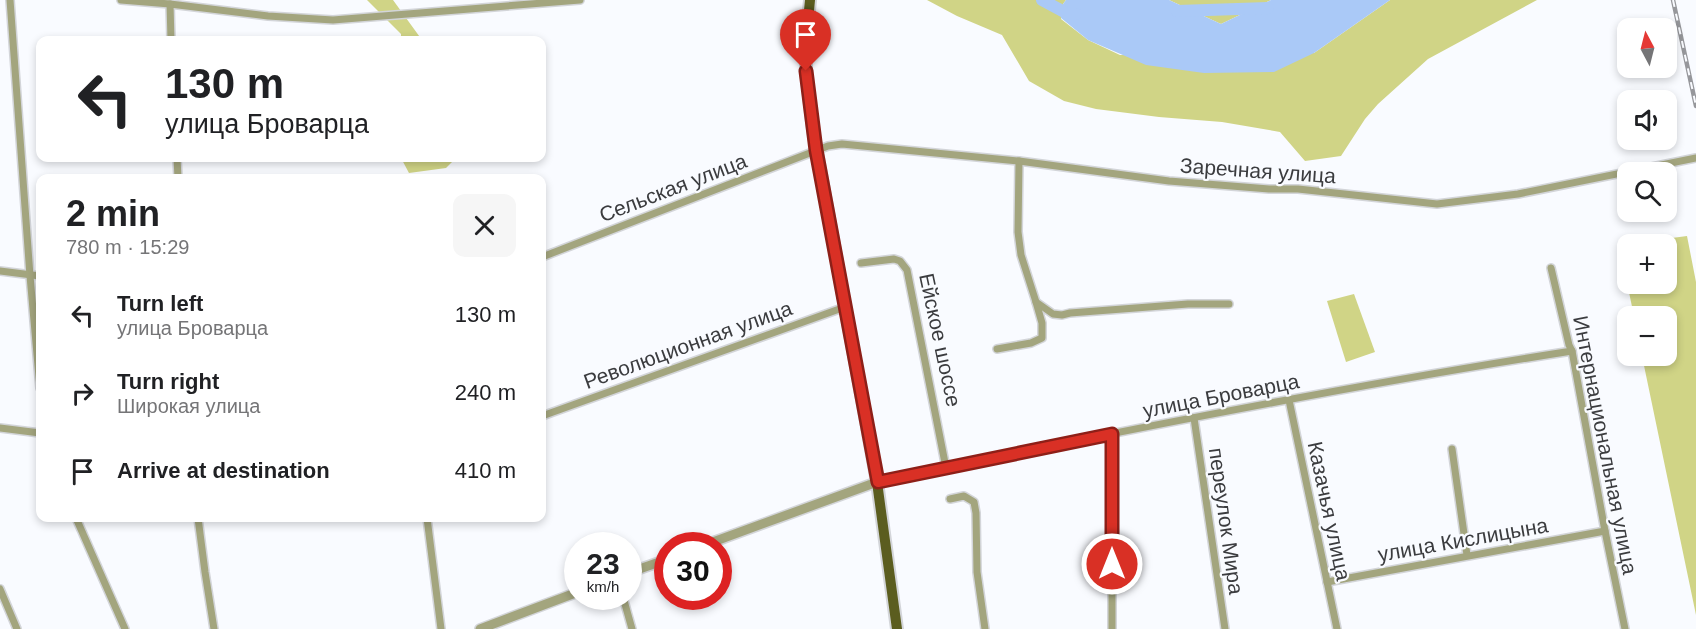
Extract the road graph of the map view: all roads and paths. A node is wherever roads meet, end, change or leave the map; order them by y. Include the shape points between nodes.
1 (10, 0) edge
2 (121, 0) edge
3 (580, 0) edge
4 (810, 0) edge
5 (170, 4) junction
6 (171, 36) edge
7 (816, 150) junction
8 (1696, 158) edge
9 (1019, 161) junction
10 (546, 255) edge
11 (861, 263) dead end
12 (1551, 268) dead end
13 (0, 271) edge
14 (30, 276) junction
15 (36, 276) edge
16 (1036, 302) junction
17 (1229, 304) dead end
18 (845, 307) junction
19 (36, 343) edge
20 (997, 349) dead end
21 (1572, 351) junction
22 (1288, 400) junction
23 (546, 415) edge
24 (1194, 418) junction
25 (0, 428) edge
26 (36, 432) edge
27 (1112, 434) junction
28 (1452, 449) dead end
29 (946, 468) junction
30 (878, 482) junction
31 (950, 500) dead end
32 (78, 522) edge
33 (199, 522) edge
34 (428, 522) edge
35 (1605, 531) junction
36 (732, 535) edge
37 (1467, 555) junction
38 (1327, 582) junction
39 (0, 589) edge
40 (564, 597) edge
41 (627, 610) edge
42 (17, 629) edge
43 (125, 629) edge
44 (214, 629) edge
45 (441, 629) edge
46 (480, 629) edge
47 (633, 629) edge
48 (897, 629) edge
49 (985, 629) edge
50 (1112, 629) edge
51 (1225, 629) edge
52 (1337, 629) edge
53 (1626, 629) edge

1 - 14 street
2 - 5 street
3 - 5 street via 333,20
4 - 7 main road via 806,71
5 - 6 street
7 - 9 street, Заречная улица via 842,144
7 - 10 street, Сельская улица
7 - 18 main road
8 - 9 street, Заречная улица via 1518,194 1437,204 1298,189 1169,181
9 - 16 street via 1018,232
11 - 29 street, Ейское шоссе via 894,259 907,270
12 - 21 street, Интернациональная улица
13 - 14 street
14 - 15 street
14 - 19 street
16 - 17 street via 1053,314 1062,315
16 - 20 street via 1042,338
18 - 23 street, Революционная улица
18 - 30 main road
21 - 22 street, улица Броварца
21 - 35 street, Интернациональная улица
22 - 24 street, улица Броварца
22 - 38 street, Казачья улица
24 - 27 street, улица Броварца
24 - 51 street, переулок Мира
25 - 26 street
27 - 29 street, улица Броварца
27 - 50 street
28 - 37 street
29 - 30 street, улица Броварца
30 - 36 street
30 - 48 main road
31 - 49 street via 964,496 974,502 977,572
32 - 43 street
33 - 44 street
34 - 45 street
35 - 37 street, улица Кислицына
35 - 53 street, Интернациональная улица
37 - 38 street, улица Кислицына
38 - 52 street, Казачья улица
39 - 42 street
40 - 46 street
41 - 47 street

